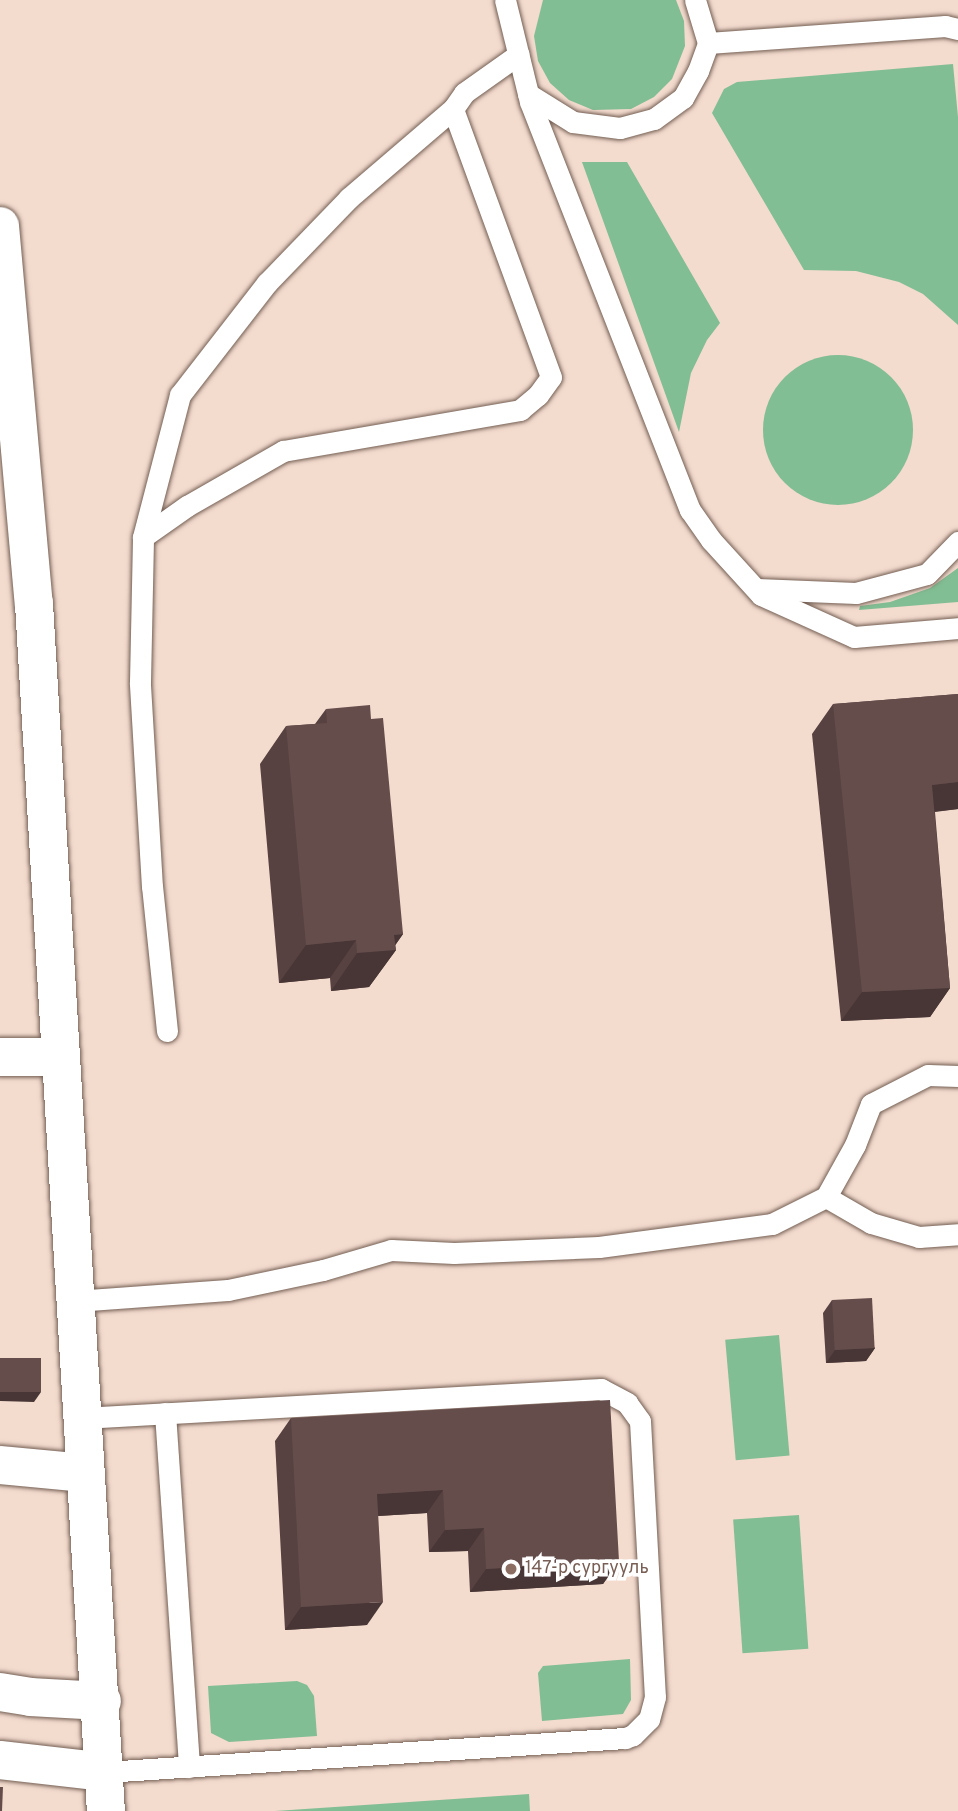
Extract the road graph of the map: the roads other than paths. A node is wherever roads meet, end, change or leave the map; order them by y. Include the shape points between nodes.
1 (505, 0) edge
2 (695, 0) edge
3 (958, 29) edge
4 (708, 43) junction
5 (519, 54) junction
6 (528, 94) junction
7 (453, 109) junction
8 (0, 226) edge
9 (2, 266) edge
10 (143, 537) junction
11 (958, 542) edge
12 (755, 589) junction
13 (17, 603) edge
14 (958, 628) edge
15 (167, 1031) dead end
16 (0, 1057) edge
17 (60, 1057) junction
18 (958, 1076) edge
19 (825, 1196) junction
20 (958, 1234) edge
21 (75, 1301) junction
22 (165, 1413) junction
23 (82, 1418) junction
24 (0, 1465) edge
25 (85, 1473) junction
26 (0, 1692) edge
27 (102, 1701) junction
28 (0, 1760) edge
29 (188, 1767) junction
30 (105, 1772) junction
31 (106, 1811) edge

1 - 5 lane
2 - 4 lane
3 - 4 lane via 945,26
4 - 6 lane via 683,98 654,119 620,128 573,122
5 - 6 lane
5 - 7 lane via 464,93
6 - 12 lane via 690,510
7 - 10 lane via 349,198 267,283 180,395
7 - 10 lane via 551,377 538,395 520,410 283,451
8 - 9 street
9 - 13 street
10 - 15 lane via 140,682 152,887
11 - 12 lane via 927,574 856,593
12 - 14 lane via 854,637
13 - 17 street
16 - 17 street
17 - 21 street
18 - 19 lane via 928,1075 871,1104 855,1144
19 - 20 lane via 871,1223 919,1237
19 - 21 lane via 772,1224 759,1226 600,1247 454,1253 390,1250 228,1290
21 - 23 street
22 - 23 lane
22 - 29 lane
22 - 29 lane via 601,1389 627,1403 640,1421 655,1697 651,1714 637,1733 625,1738
23 - 25 street
24 - 25 street
25 - 27 street
26 - 27 street
27 - 30 street
28 - 30 street
29 - 30 lane
30 - 31 street

